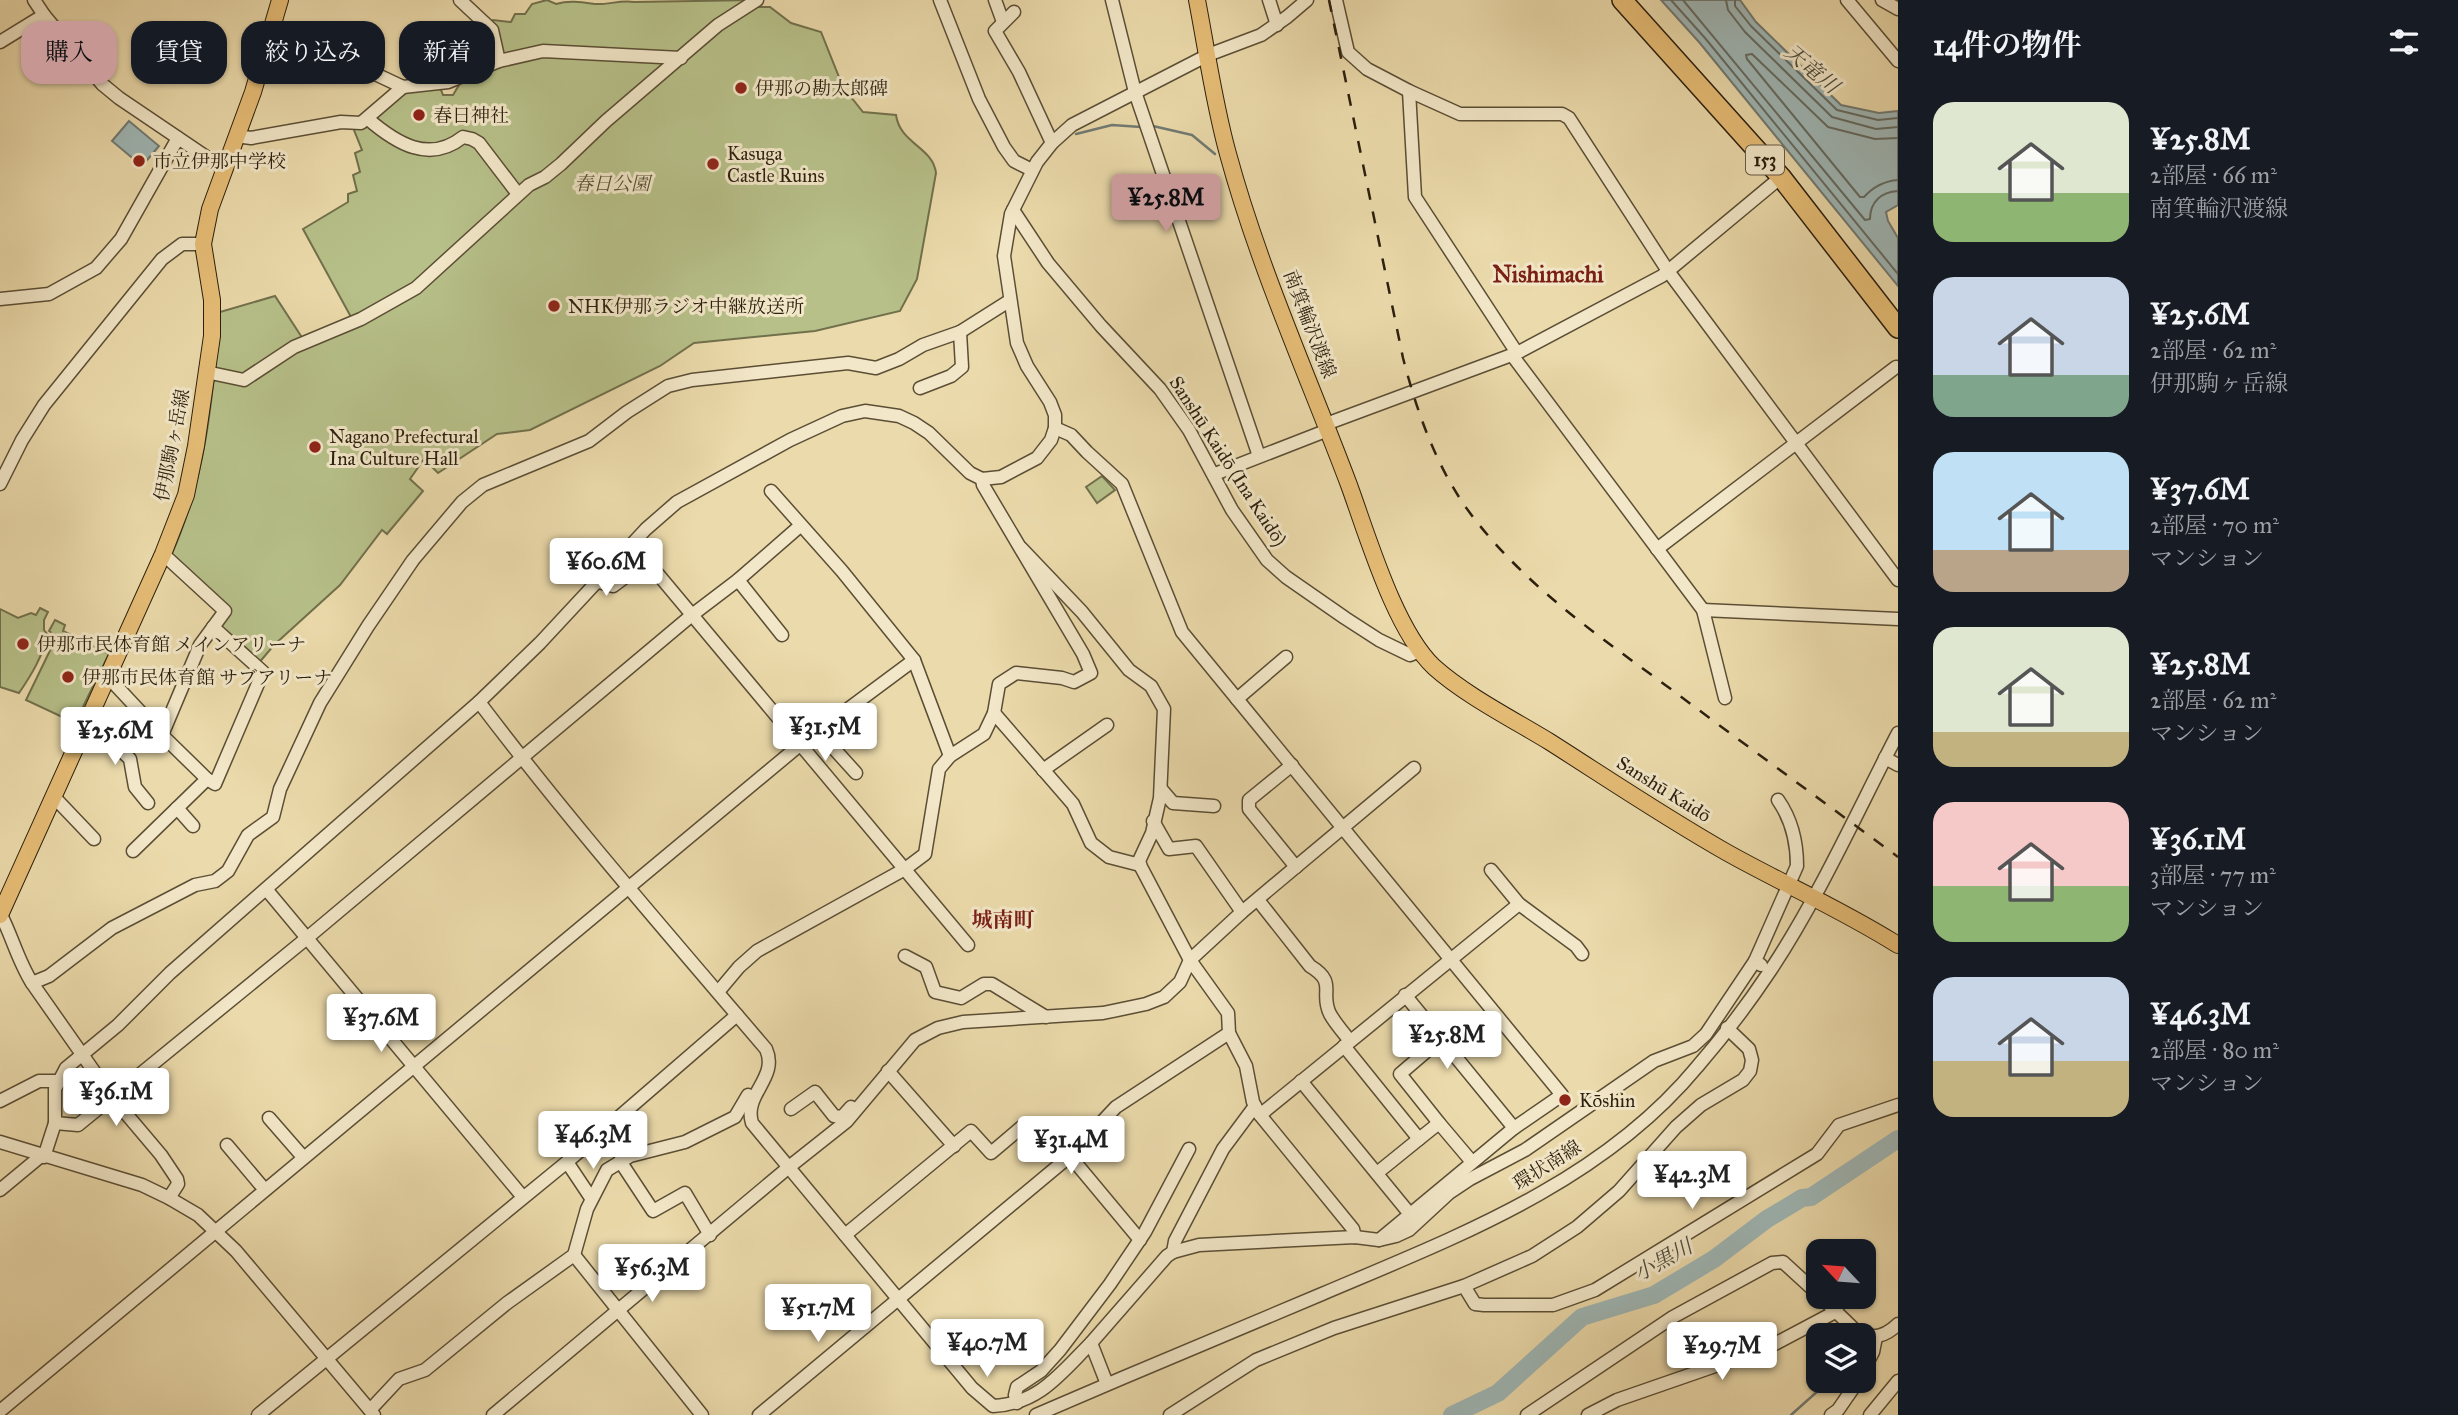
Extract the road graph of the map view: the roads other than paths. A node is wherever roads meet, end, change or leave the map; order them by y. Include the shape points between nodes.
1 (34, 0) edge
2 (280, 0) edge
3 (460, 0) edge
4 (757, 0) edge
5 (940, 0) edge
6 (995, 0) edge
7 (1112, 0) edge
8 (1197, 0) edge
9 (1269, 0) edge
10 (1307, 0) edge
11 (1336, 0) edge
12 (1622, 0) edge
13 (1847, 0) edge
14 (1882, 0) edge
15 (1898, 9) edge
16 (1014, 12) dead end
17 (44, 15) junction
18 (274, 21) edge
19 (1003, 22) junction
20 (1277, 25) junction
21 (0, 42) edge
22 (1208, 55) junction
23 (681, 58) junction
24 (499, 61) junction
25 (1898, 61) edge
26 (385, 79) edge
27 (253, 84) edge
28 (403, 87) junction
29 (1409, 91) junction
30 (1135, 92) junction
31 (368, 119) junction
32 (236, 136) junction
33 (178, 138) junction
34 (1052, 142) junction
35 (224, 169) junction
36 (1032, 170) junction
37 (1781, 177) junction
38 (518, 194) junction
39 (1013, 210) junction
40 (202, 244) junction
41 (1668, 271) junction
42 (0, 299) edge
43 (1009, 301) junction
44 (1898, 328) edge
45 (960, 332) junction
46 (1515, 354) junction
47 (1896, 367) dead end
48 (206, 372) junction
49 (920, 388) dead end
50 (1327, 427) junction
51 (1055, 428) junction
52 (1795, 443) junction
53 (1259, 456) junction
54 (1215, 474) junction
55 (982, 479) junction
56 (1, 481) edge
57 (771, 491) dead end
58 (800, 526) junction
59 (1021, 548) junction
60 (1657, 549) junction
61 (163, 554) junction
62 (738, 580) junction
63 (1898, 580) edge
64 (598, 582) junction
65 (1703, 610) junction
66 (692, 615) junction
67 (1898, 619) edge
68 (213, 627) junction
69 (782, 635) dead end
70 (1420, 652) junction
71 (1286, 657) dead end
72 (914, 660) junction
73 (107, 676) junction
74 (1725, 698) dead end
75 (1237, 699) junction
76 (479, 702) junction
77 (994, 713) junction
78 (89, 720) junction
79 (1107, 724) dead end
80 (818, 731) junction
81 (1898, 733) edge
82 (162, 735) junction
83 (801, 744) junction
84 (950, 756) junction
85 (522, 758) junction
86 (1885, 758) junction
87 (1292, 765) junction
88 (1898, 765) edge
89 (1414, 768) dead end
90 (1044, 770) junction
91 (856, 773) dead end
92 (207, 779) junction
93 (1161, 789) junction
94 (54, 797) junction
95 (1778, 800) dead end
96 (148, 803) dead end
97 (1214, 806) dead end
98 (177, 808) junction
99 (1153, 821) junction
100 (192, 826) dead end
101 (1343, 828) junction
102 (94, 839) dead end
103 (133, 851) dead end
104 (1140, 865) junction
105 (1296, 867) junction
106 (905, 869) junction
107 (1491, 870) dead end
108 (1790, 884) junction
109 (628, 888) junction
110 (266, 889) junction
111 (1813, 896) junction
112 (1258, 900) junction
113 (1519, 904) junction
114 (1241, 912) junction
115 (0, 914) edge
116 (307, 938) junction
117 (1898, 945) edge
118 (968, 946) dead end
119 (1582, 954) dead end
120 (905, 956) dead end
121 (1451, 958) junction
122 (1190, 960) junction
123 (1755, 961) junction
124 (1770, 971) junction
125 (32, 983) junction
126 (718, 992) junction
127 (1405, 995) junction
128 (737, 1015) junction
129 (1047, 1017) junction
130 (1727, 1028) junction
131 (1229, 1033) junction
132 (1442, 1038) junction
133 (1347, 1044) junction
134 (82, 1056) junction
135 (414, 1067) junction
136 (888, 1071) junction
137 (1400, 1074) junction
138 (57, 1081) junction
139 (1301, 1081) junction
140 (763, 1082) junction
141 (878, 1083) junction
142 (1380, 1091) junction
143 (112, 1097) junction
144 (0, 1101) edge
145 (1898, 1105) edge
146 (791, 1109) dead end
147 (1257, 1111) junction
148 (269, 1118) dead end
149 (55, 1123) junction
150 (1439, 1123) junction
151 (1514, 1128) junction
152 (1419, 1139) junction
153 (0, 1142) edge
154 (227, 1145) dead end
155 (954, 1146) junction
156 (1189, 1149) dead end
157 (43, 1156) junction
158 (1070, 1156) junction
159 (303, 1157) junction
160 (620, 1161) junction
161 (567, 1162) junction
162 (1472, 1162) junction
163 (789, 1167) junction
164 (1377, 1173) junction
165 (0, 1190) edge
166 (265, 1190) junction
167 (522, 1196) junction
168 (169, 1198) junction
169 (591, 1198) junction
170 (1409, 1213) junction
171 (217, 1231) junction
172 (710, 1235) junction
173 (845, 1235) junction
174 (1355, 1237) junction
175 (1140, 1240) junction
176 (1379, 1240) junction
177 (1173, 1252) junction
178 (574, 1255) junction
179 (1806, 1283) edge
180 (1464, 1286) junction
181 (898, 1299) junction
182 (619, 1311) junction
183 (1837, 1311) joint
184 (1848, 1323) edge
185 (1898, 1324) edge
186 (1876, 1334) edge
187 (1091, 1343) junction
188 (326, 1358) junction
189 (1898, 1381) edge
190 (1107, 1384) junction
191 (1850, 1393) edge
192 (1017, 1403) junction
193 (0, 1411) edge
194 (372, 1412) edge
195 (258, 1415) edge
196 (493, 1415) edge
197 (702, 1415) edge
198 (759, 1415) edge
199 (1036, 1415) edge
200 (1170, 1415) edge
201 (1527, 1415) edge
202 (1588, 1415) edge
203 (1831, 1415) edge
204 (1870, 1415) edge

1 - 17 street
2 - 18 main road, 伊那駒ヶ岳線
3 - 24 street via 492,30
4 - 23 street via 718,25
5 - 36 street via 999,139 1014,160
6 - 19 street
7 - 30 street
8 - 22 main road, 南箕輪沢渡線
9 - 20 street
10 - 20 street
11 - 29 street via 1348,52 1367,69
12 - 37 highway, 153
13 - 25 street
14 - 15 street
16 - 19 street
17 - 21 street
17 - 33 street via 102,84
19 - 34 street via 995,32
20 - 22 street
22 - 30 street
22 - 50 main road, 南箕輪沢渡線 via 1237,187
23 - 24 street via 563,50
23 - 38 street via 561,164
24 - 28 street via 448,82
26 - 28 street
27 - 32 main road, 伊那駒ヶ岳線
28 - 31 street
29 - 41 street via 1460,114 1562,114 1569,118
29 - 46 street via 1415,197
30 - 34 street via 1072,125
30 - 53 street
31 - 32 street via 251,138
31 - 38 street via 413,148 433,149 452,146 463,137 472,139
32 - 35 main road, 伊那駒ヶ岳線
33 - 35 street
33 - 42 street via 121,239 96,268 49,294
34 - 36 street
35 - 40 main road, 伊那駒ヶ岳線
36 - 39 street
37 - 41 street
37 - 44 highway, 153
38 - 48 street via 416,288 398,299 294,347 244,380
39 - 43 street via 1004,256
39 - 54 street, Sanshū Kaidō (Ina Kaidō) via 1048,263 1160,389
40 - 48 main road, 伊那駒ヶ岳線 via 212,300
40 - 56 street via 182,244 162,259 44,405
41 - 46 street
41 - 52 street
43 - 45 street
43 - 51 street via 1017,343 1050,402
45 - 49 street via 962,367
45 - 125 street via 876,368 848,363 680,382 627,412 589,441 483,485 462,502 412,560 368,626 320,703 280,789 273,817 248,835 228,871 111,928 49,976
46 - 50 street
46 - 60 street
47 - 52 street
48 - 61 main road, 伊那駒ヶ岳線 via 186,495
50 - 53 street
50 - 70 main road, 南箕輪沢渡線 via 1404,626
51 - 55 street via 1037,458 1001,477
51 - 75 street via 1071,435 1122,484 1182,632
52 - 60 street
52 - 63 street
53 - 54 street
54 - 70 street, Sanshū Kaidō (Ina Kaidō) via 1253,541 1286,577 1379,640 1410,656
55 - 59 street
55 - 64 street via 929,433 899,416 865,411 842,416 677,502
57 - 58 street
58 - 62 street
58 - 72 street
59 - 77 street via 1091,673 1074,682 1016,673 999,684
59 - 93 street via 1129,670 1151,686 1164,709
60 - 65 street
61 - 68 street via 225,611
61 - 73 main road, 伊那駒ヶ岳線
62 - 66 street
62 - 69 street
64 - 66 street via 613,586 637,570 657,573
64 - 76 street
65 - 67 street
65 - 74 street
66 - 83 street
66 - 85 street
68 - 82 street via 200,645
68 - 92 street via 263,672 215,784
70 - 108 main road, Sanshū Kaidō via 1456,683 1727,852
71 - 75 street
72 - 80 street
72 - 84 street
73 - 78 main road, 伊那駒ヶ岳線
73 - 82 street
75 - 87 street
76 - 85 street
76 - 110 street
77 - 84 street via 984,734
77 - 90 street
78 - 94 main road, 伊那駒ヶ岳線
78 - 96 street via 130,759 135,786
79 - 90 street
80 - 83 street
80 - 91 street
81 - 86 street, 環状南線
82 - 92 street
83 - 106 street
83 - 109 street
84 - 106 street via 939,769 925,855
85 - 109 street
85 - 116 street
86 - 88 street
86 - 111 street, 環状南線
87 - 101 street
87 - 105 street via 1249,800 1249,809
89 - 101 street
90 - 104 street via 1073,804 1091,843 1109,857
92 - 98 street
93 - 97 street via 1173,803
93 - 99 street
94 - 102 street
94 - 115 main road, 伊那駒ヶ岳線
95 - 108 street via 1788,814 1797,851
98 - 100 street
98 - 103 street
99 - 104 street
99 - 114 street via 1169,849 1196,846
101 - 105 street
101 - 121 street
104 - 122 street
105 - 112 street
106 - 118 street
106 - 126 street via 757,951
107 - 113 street
108 - 111 main road, Sanshū Kaidō
108 - 123 street
109 - 126 street
109 - 135 street
110 - 116 street
110 - 134 street
111 - 117 main road, Sanshū Kaidō
111 - 124 street, 環状南線
112 - 114 street
112 - 133 street via 1327,981 1330,1014
113 - 119 street
113 - 121 street
114 - 122 street
115 - 125 street
116 - 135 street
116 - 143 street
120 - 129 street via 926,967 935,992 961,998 992,984
121 - 127 street
121 - 151 street via 1562,1095
122 - 129 street via 1180,982 1164,997 1102,1013
122 - 131 street via 1228,1013
123 - 124 street
123 - 176 street via 1693,1046 1654,1061 1525,1150 1470,1179 1409,1230
124 - 130 street, 環状南線
125 - 134 street
126 - 128 street
127 - 132 street
127 - 133 street
128 - 140 street via 770,1057
128 - 161 street
129 - 136 street via 938,1028 915,1040
130 - 180 street via 1749,1049 1750,1071 1743,1080 1701,1105 1619,1192 1577,1227 1532,1256
130 - 190 street, 環状南線 via 1696,1069 1644,1120 1530,1201 1459,1236
131 - 147 street via 1246,1066
131 - 158 street via 1116,1107
132 - 137 street
132 - 151 street
133 - 139 street
133 - 142 street
134 - 138 street
134 - 143 street
135 - 159 street
135 - 167 street
136 - 141 street
136 - 155 street
137 - 142 street
137 - 150 street
138 - 144 street via 39,1081
138 - 149 street
139 - 147 street
139 - 164 street
140 - 160 street via 754,1085 735,1117 685,1142
140 - 163 street via 750,1107 752,1123
141 - 146 street via 873,1082 842,1117 834,1116 815,1092
141 - 163 street via 847,1121
142 - 152 street
143 - 149 street via 78,1125
143 - 168 street via 177,1179
145 - 180 street via 1839,1125 1817,1154 1595,1290 1553,1305 1484,1305 1475,1304
147 - 174 street
147 - 177 street via 1223,1149
148 - 159 street
149 - 157 street
150 - 152 street
150 - 162 street
151 - 162 street
152 - 164 street
153 - 157 street
154 - 166 street
155 - 158 street via 971,1131 991,1153 1024,1125
155 - 173 street
156 - 175 street
157 - 165 street
157 - 168 street via 142,1185
158 - 175 street
158 - 181 street
159 - 166 street
160 - 169 street via 607,1170
160 - 172 street via 653,1211 685,1193
161 - 167 street
161 - 169 street
162 - 170 street
163 - 172 street
163 - 173 street
164 - 170 street
166 - 171 street
167 - 188 street
168 - 171 street
169 - 178 street
170 - 176 street
171 - 188 street
171 - 193 street
172 - 182 street
173 - 181 street
174 - 176 street
174 - 177 street via 1199,1245
175 - 192 street via 1060,1350 1041,1371 1017,1387
177 - 187 street
178 - 182 street
178 - 194 street via 425,1370 400,1379
179 - 201 street via 1783,1262 1772,1263 1673,1318
180 - 200 street via 1334,1328 1256,1360
181 - 192 street via 982,1398 993,1406
181 - 198 street
182 - 196 street
182 - 197 street
183 - 184 street
183 - 202 street via 1767,1348 1618,1400
185 - 186 street
187 - 190 street
187 - 192 street via 1046,1387
188 - 194 street
188 - 195 street
189 - 204 street
190 - 199 street, 環状南線
191 - 203 street

